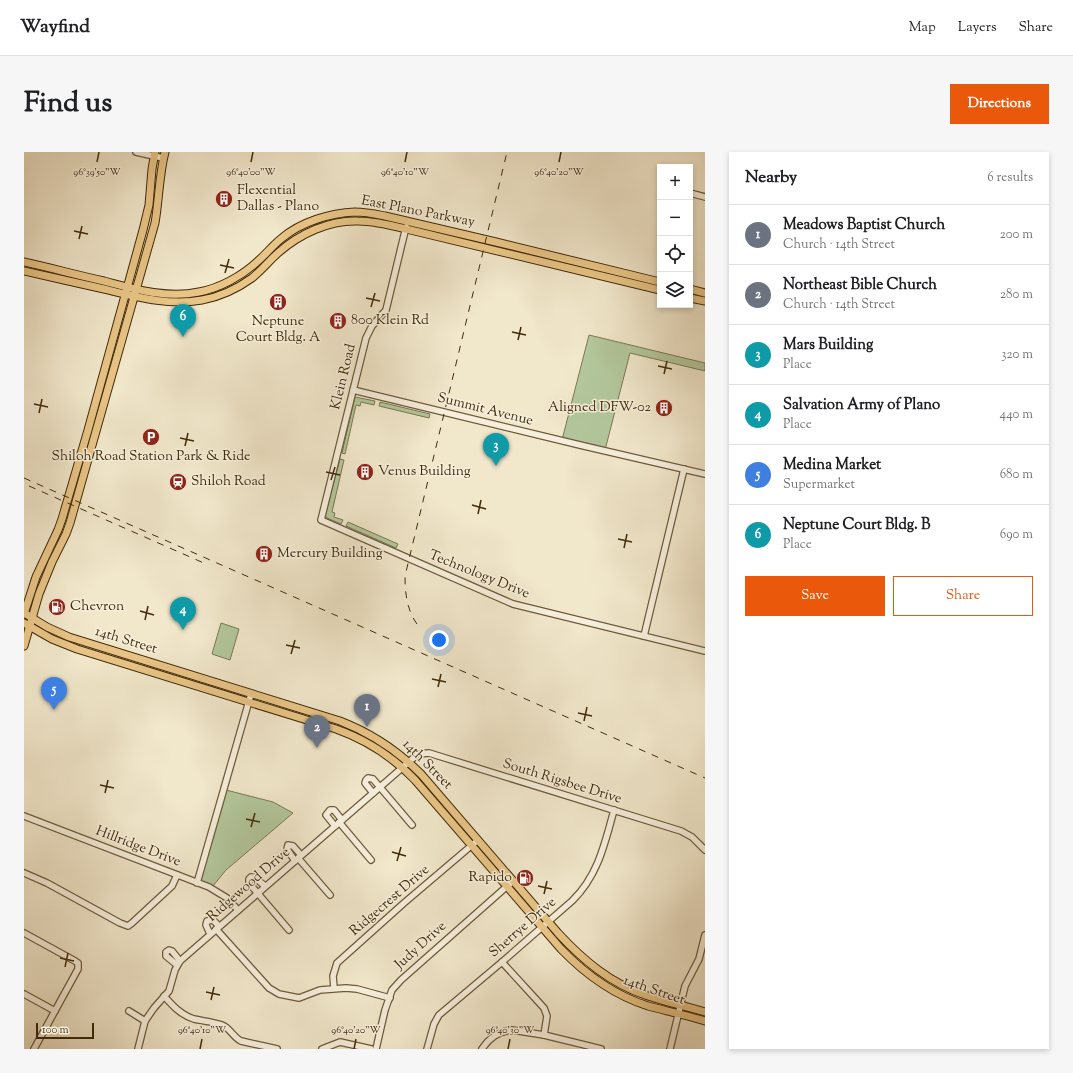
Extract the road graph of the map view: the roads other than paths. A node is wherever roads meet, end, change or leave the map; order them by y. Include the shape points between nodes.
1 (136, 152) edge
2 (155, 154) edge
3 (164, 155) edge
4 (693, 194) edge
5 (705, 196) edge
6 (318, 219) junction
7 (407, 225) junction
8 (321, 227) junction
9 (498, 242) junction
10 (496, 250) junction
11 (547, 254) junction
12 (24, 262) edge
13 (545, 262) junction
14 (40, 266) junction
15 (24, 271) edge
16 (615, 271) junction
17 (38, 274) junction
18 (613, 279) junction
19 (657, 281) edge
20 (219, 286) junction
21 (657, 289) edge
22 (693, 290) edge
23 (127, 291) junction
24 (135, 292) junction
25 (705, 293) edge
26 (221, 294) junction
27 (693, 299) edge
28 (705, 301) edge
29 (106, 366) junction
30 (114, 368) junction
31 (354, 390) junction
32 (684, 469) junction
33 (705, 474) edge
34 (321, 520) joint
35 (55, 537) junction
36 (63, 541) junction
37 (24, 613) edge
38 (32, 618) junction
39 (27, 625) edge
40 (644, 636) junction
41 (24, 646) edge
42 (111, 651) junction
43 (705, 651) edge
44 (109, 659) junction
45 (174, 670) junction
46 (172, 679) junction
47 (251, 694) junction
48 (248, 702) junction
49 (306, 711) junction
50 (303, 719) junction
51 (369, 734) junction
52 (366, 741) junction
53 (409, 762) junction
54 (403, 768) junction
55 (380, 787) junction
56 (373, 793) junction
57 (614, 810) junction
58 (24, 816) edge
59 (339, 823) junction
60 (412, 825) dead end
61 (478, 840) junction
62 (472, 846) junction
63 (705, 850) edge
64 (298, 858) junction
65 (371, 860) dead end
66 (24, 873) edge
67 (177, 875) junction
68 (513, 881) junction
69 (198, 883) junction
70 (265, 886) junction
71 (507, 886) junction
72 (257, 893) junction
73 (330, 895) dead end
74 (238, 910) junction
75 (549, 922) junction
76 (542, 927) junction
77 (218, 928) junction
78 (289, 930) dead end
79 (24, 933) edge
80 (210, 934) junction
81 (705, 936) edge
82 (502, 962) junction
83 (334, 988) junction
84 (24, 994) edge
85 (164, 996) junction
86 (390, 998) junction
87 (680, 1006) junction
88 (55, 1011) junction
89 (129, 1011) dead end
90 (705, 1012) edge
91 (678, 1014) junction
92 (145, 1021) junction
93 (705, 1021) edge
94 (544, 1036) junction
95 (270, 1048) edge
96 (34, 1049) edge
97 (138, 1049) edge
98 (277, 1049) edge
99 (322, 1049) edge
100 (370, 1049) edge
101 (376, 1049) edge
102 (428, 1049) edge
103 (482, 1049) edge
104 (601, 1049) edge
105 (670, 1049) edge

1 - 2 street
2 - 3 street
2 - 23 main road via 149,205
3 - 24 main road via 155,224
4 - 5 street
6 - 7 main road, East Plano Parkway via 354,212 369,213
6 - 8 main road
6 - 20 main road, East Plano Parkway via 282,238 245,271
7 - 8 main road, East Plano Parkway via 356,220
7 - 9 main road, East Plano Parkway
7 - 10 main road, East Plano Parkway
7 - 31 street, Klein Road via 386,310 367,333
8 - 26 main road, East Plano Parkway via 291,242 251,278
9 - 10 main road
9 - 11 main road, East Plano Parkway
10 - 13 main road, East Plano Parkway
11 - 13 main road
11 - 16 main road, East Plano Parkway
12 - 14 main road, East Plano Parkway
13 - 18 main road, East Plano Parkway
14 - 17 main road
14 - 23 main road, East Plano Parkway
15 - 17 main road, East Plano Parkway
16 - 18 main road
16 - 19 main road, East Plano Parkway
17 - 23 main road, East Plano Parkway
18 - 21 main road, East Plano Parkway
20 - 24 main road, East Plano Parkway via 180,294
20 - 26 main road
22 - 25 main road
23 - 24 main road, East Plano Parkway
23 - 29 main road
24 - 26 main road, East Plano Parkway via 165,302 179,303 204,300
24 - 30 main road
27 - 28 main road
29 - 30 main road
29 - 35 main road
30 - 36 main road via 82,484
31 - 32 street, Summit Avenue
31 - 34 street, Klein Road
32 - 33 street, Summit Avenue
32 - 40 street
34 - 40 street, Technology Drive via 513,604
35 - 36 main road
35 - 37 main road via 36,577
36 - 38 main road via 44,581
37 - 38 main road, 14th Street
38 - 39 main road
38 - 42 main road, 14th Street via 69,637
39 - 41 main road
39 - 44 main road, 14th Street via 61,643
40 - 43 street, Technology Drive
42 - 44 main road
42 - 45 main road, 14th Street
44 - 46 main road, 14th Street
45 - 46 main road
45 - 47 main road, 14th Street
46 - 48 main road, 14th Street
47 - 48 street
47 - 49 main road, 14th Street
48 - 50 main road, 14th Street
48 - 69 street
49 - 50 main road
49 - 51 main road, 14th Street via 348,724
50 - 52 main road, 14th Street
51 - 52 main road
51 - 53 main road, 14th Street
52 - 54 main road, 14th Street
53 - 54 street, Ridgewood Drive
53 - 57 street, South Rigsbee Drive via 418,754 430,753
53 - 61 main road, 14th Street
54 - 55 street, Ridgewood Drive
54 - 62 main road, 14th Street
55 - 56 street, Ridgewood Drive
55 - 56 street via 372,778 367,778 365,783
55 - 60 street
56 - 59 street, Ridgewood Drive
57 - 63 street, South Rigsbee Drive via 681,831 697,841
57 - 75 street, Sherrye Drive via 592,876 578,895
58 - 67 street, Hillridge Drive
59 - 64 street, Ridgewood Drive
59 - 65 street
61 - 62 street, Ridgecrest Drive
61 - 68 main road, 14th Street
62 - 71 main road, 14th Street
62 - 83 street, Ridgecrest Drive via 337,963 333,976
64 - 70 street, Ridgewood Drive
64 - 73 street
66 - 67 street via 128,926 172,886
67 - 69 street, Hillridge Drive
68 - 71 street, Judy Drive
68 - 75 main road, 14th Street
69 - 74 street, Hillridge Drive via 222,895
70 - 72 street, Ridgewood Drive
70 - 72 street via 254,876 250,878 249,884
71 - 76 main road, 14th Street
71 - 86 street, Judy Drive via 401,980 392,990
72 - 74 street, Ridgewood Drive
72 - 78 street
74 - 77 street, Ridgewood Drive
75 - 76 street, Sherrye Drive
75 - 87 main road, 14th Street via 577,953 608,977 640,993
76 - 82 street, Sherrye Drive
76 - 91 main road, 14th Street via 576,964 604,985 634,1001
77 - 80 street, Ridgewood Drive
77 - 80 street via 213,920 207,921
77 - 83 street via 269,988 279,994 303,998 320,990
79 - 88 street via 78,963 78,969
80 - 85 street, Ridgewood Drive via 178,963 172,985
81 - 87 street via 699,960 686,982
82 - 94 street via 544,1008 547,1016
82 - 102 street, Sherrye Drive via 439,1015
83 - 86 street via 358,989
84 - 88 street
85 - 92 street, Ridgewood Drive
85 - 95 street via 183,1014 222,1025 241,1041
86 - 101 street, Judy Drive
87 - 90 main road, 14th Street
87 - 91 street
88 - 96 street
89 - 92 street
91 - 93 main road, 14th Street
91 - 105 street
92 - 97 street, Ridgewood Drive
94 - 103 street via 519,1030 506,1030 490,1039
94 - 104 street
95 - 98 street
99 - 100 street via 340,1042

